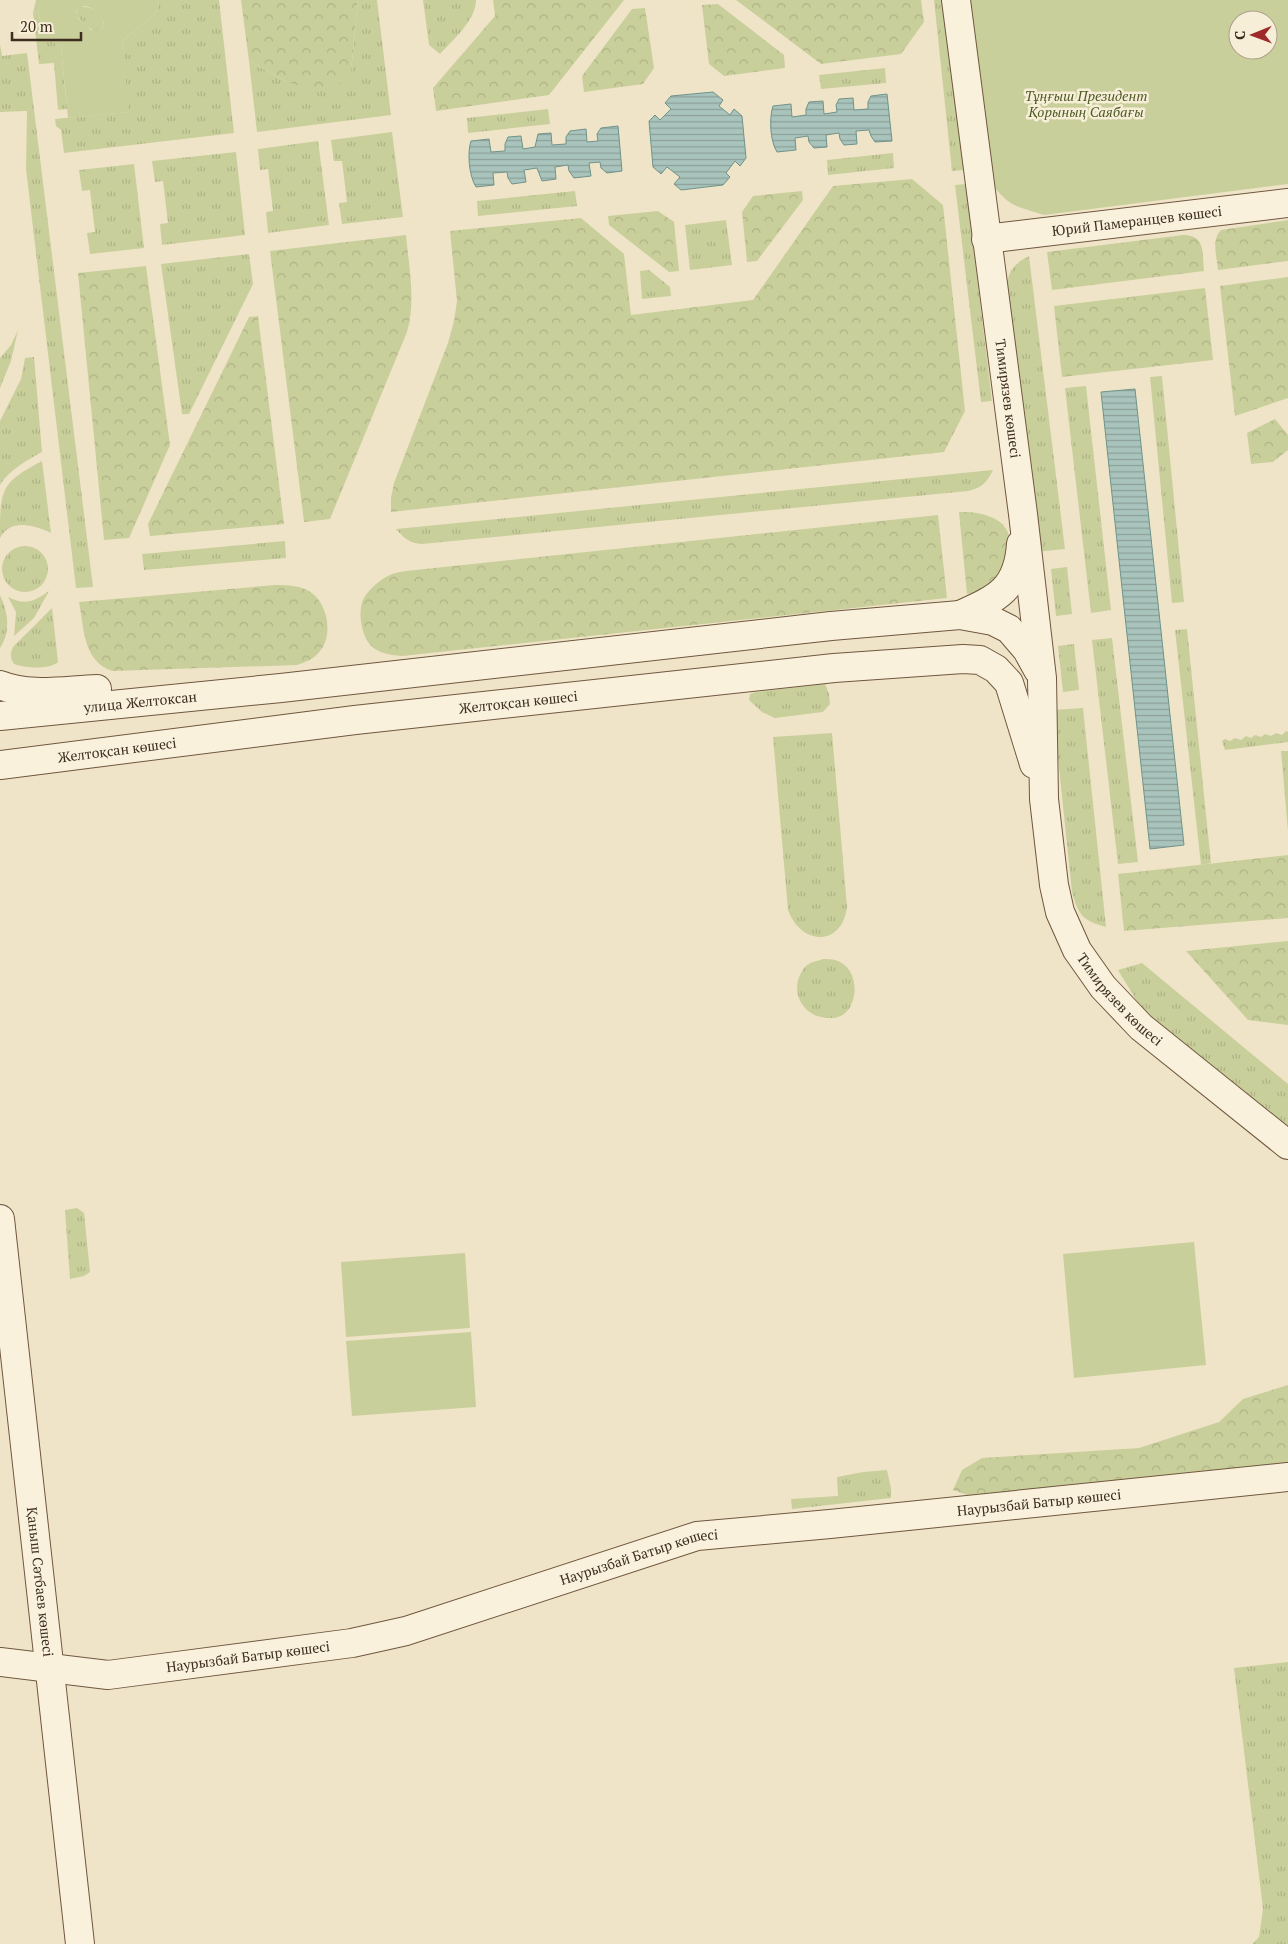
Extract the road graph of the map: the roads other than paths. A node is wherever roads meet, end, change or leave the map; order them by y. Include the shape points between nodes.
1 (956, 0) edge
2 (1288, 203) edge
3 (986, 239) junction
4 (1023, 514) junction
5 (960, 615) junction
6 (1042, 678) junction
7 (352, 680) junction
8 (0, 685) edge
9 (281, 688) junction
10 (1016, 704) joint
11 (0, 716) edge
12 (355, 720) junction
13 (0, 765) edge
14 (1044, 799) junction
15 (1288, 1145) edge
16 (0, 1219) edge
17 (1288, 1477) edge
18 (0, 1662) edge
19 (49, 1667) junction
20 (80, 1944) edge

1 - 3 street, Тимирязев көшесі
2 - 3 street, Юрий Памеранцев көшесі
3 - 4 street, Тимирязев көшесі
4 - 5 street via 1020,563 1013,579 1002,593
4 - 6 street, Тимирязев көшесі
5 - 6 street via 993,620 1009,630 1027,650
5 - 7 street via 721,638
6 - 14 street, Тимирязев көшесі
7 - 9 street
7 - 12 street
8 - 9 street via 15,690 47,692
9 - 11 street, улица Желтоксан
10 - 12 street, Желтоқсан көшесі via 1009,683 996,669 980,660 963,659 834,668
10 - 14 street, Тимирязев көшесі
12 - 13 street, Желтоқсан көшесі
14 - 15 street, Тимирязев көшесі via 1060,912 1077,950 1103,987 1141,1028
16 - 19 street, Қаныш Сәтбаев көшесі
17 - 19 street, Наурызбай Батыр көшесі via 697,1536 406,1631 352,1643 108,1674
18 - 19 street, Наурызбай Батыр көшесі
19 - 20 street, Қаныш Сәтбаев көшесі

